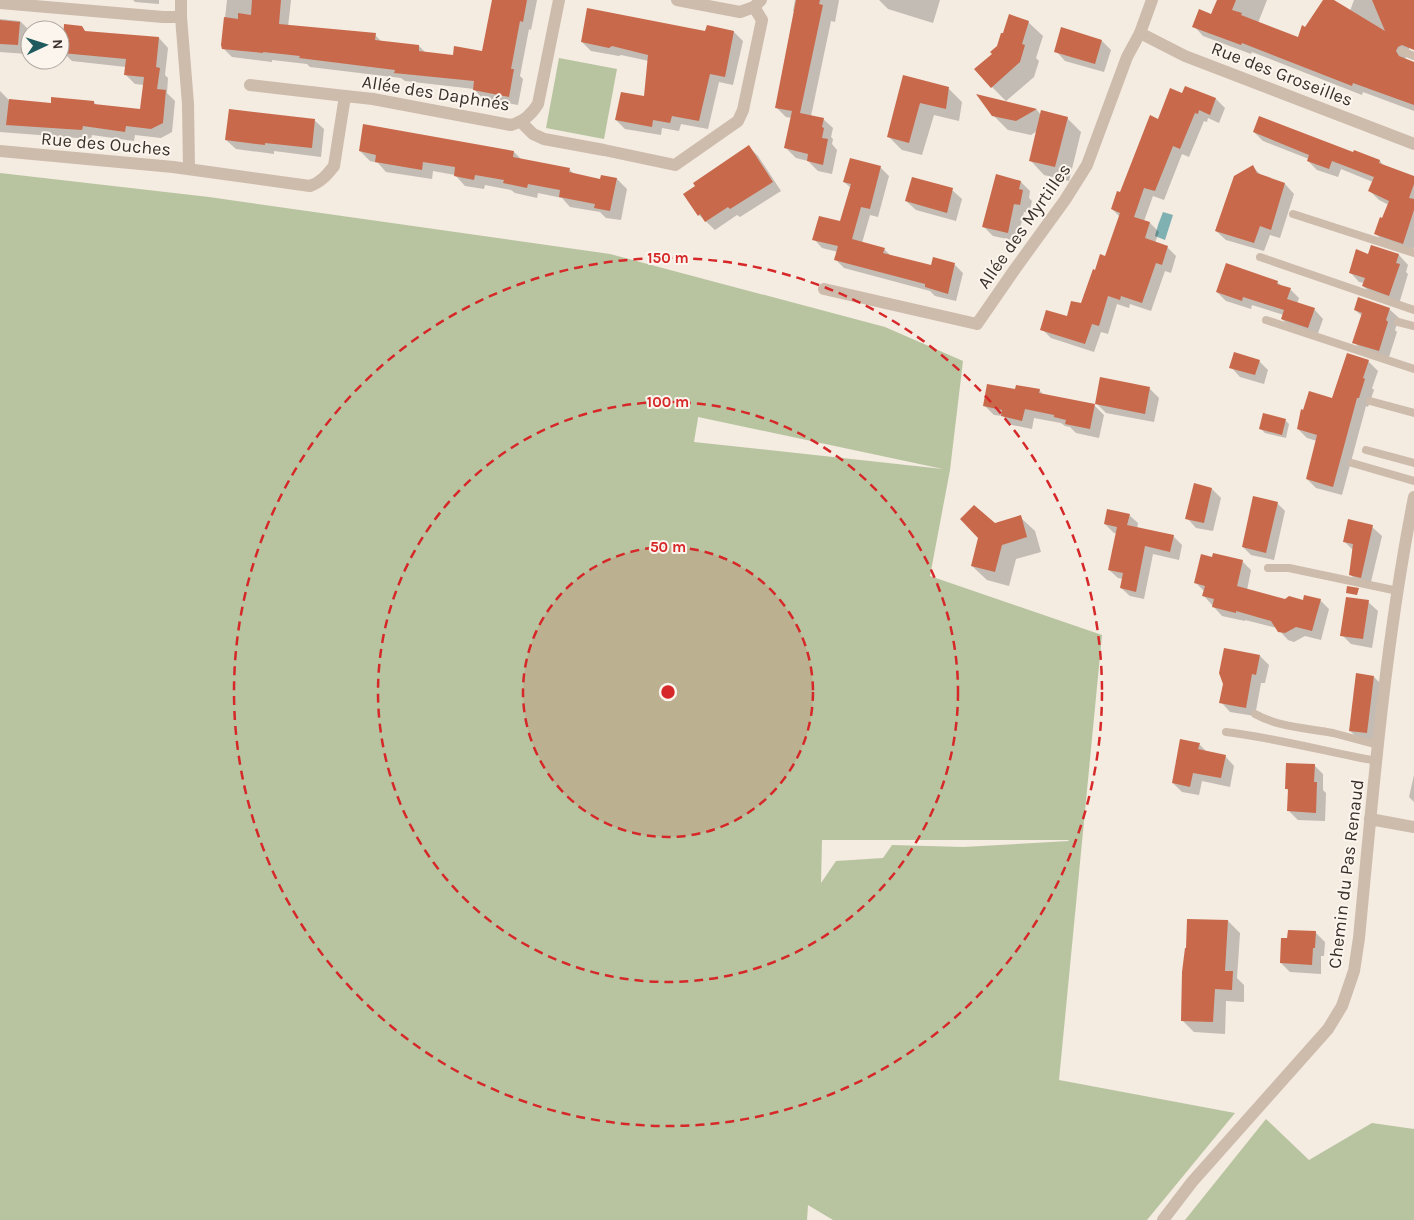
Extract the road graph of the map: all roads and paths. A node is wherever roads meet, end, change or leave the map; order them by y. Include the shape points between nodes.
1 (181, 0) edge
2 (559, 0) edge
3 (677, 0) edge
4 (1152, 0) edge
5 (0, 3) edge
6 (758, 4) edge
7 (181, 17) junction
8 (1140, 33) junction
9 (1402, 51) dead end
10 (1414, 56) edge
11 (250, 85) dead end
12 (345, 96) junction
13 (521, 122) junction
14 (1414, 144) edge
15 (0, 151) edge
16 (189, 170) junction
17 (1293, 214) dead end
18 (1414, 253) edge
19 (1260, 258) dead end
20 (824, 289) dead end
21 (1414, 310) edge
22 (1266, 320) dead end
23 (1398, 322) dead end
24 (1414, 326) edge
25 (1414, 369) edge
26 (1370, 401) dead end
27 (1414, 414) edge
28 (1366, 450) dead end
29 (1352, 463) dead end
30 (1414, 463) edge
31 (1414, 480) edge
32 (1414, 498) edge
33 (1268, 568) dead end
34 (1398, 591) junction
35 (1255, 714) dead end
36 (1226, 732) dead end
37 (1378, 745) junction
38 (1377, 761) junction
39 (1370, 819) junction
40 (1414, 827) edge
41 (1163, 1220) edge

1 - 7 street, Rue des Ouches
2 - 13 street, Allée des Daphnés via 538,104 532,114
3 - 6 street, Allée des Daphnés via 740,12
4 - 8 street, Allée des Myrtilles
5 - 7 street
6 - 13 street, Allée des Daphnés via 762,20 738,121 675,165 544,139 533,134
7 - 16 street, Rue des Ouches
8 - 14 street, Rue des Groseilles via 1185,56
8 - 20 street, Allée des Myrtilles via 1127,57 1087,166 977,324
9 - 10 lane
11 - 12 street, Allée des Daphnés
12 - 13 street, Allée des Daphnés via 511,125
12 - 16 street, Allée des Daphnés via 334,166 319,183 310,186
15 - 16 street, Rue des Ouches
17 - 18 lane
19 - 21 lane
22 - 25 lane
23 - 24 lane
26 - 27 lane
28 - 30 lane
29 - 31 lane
32 - 34 street, Chemin du Pas Renaud
33 - 34 lane via 1289,568
34 - 37 street, Chemin du Pas Renaud
35 - 37 lane via 1278,723
36 - 38 lane
37 - 38 street, Chemin du Pas Renaud
38 - 39 street, Chemin du Pas Renaud
39 - 40 street
39 - 41 street, Chemin du Pas Renaud via 1359,938 1354,971 1342,1006 1328,1029 1192,1182

